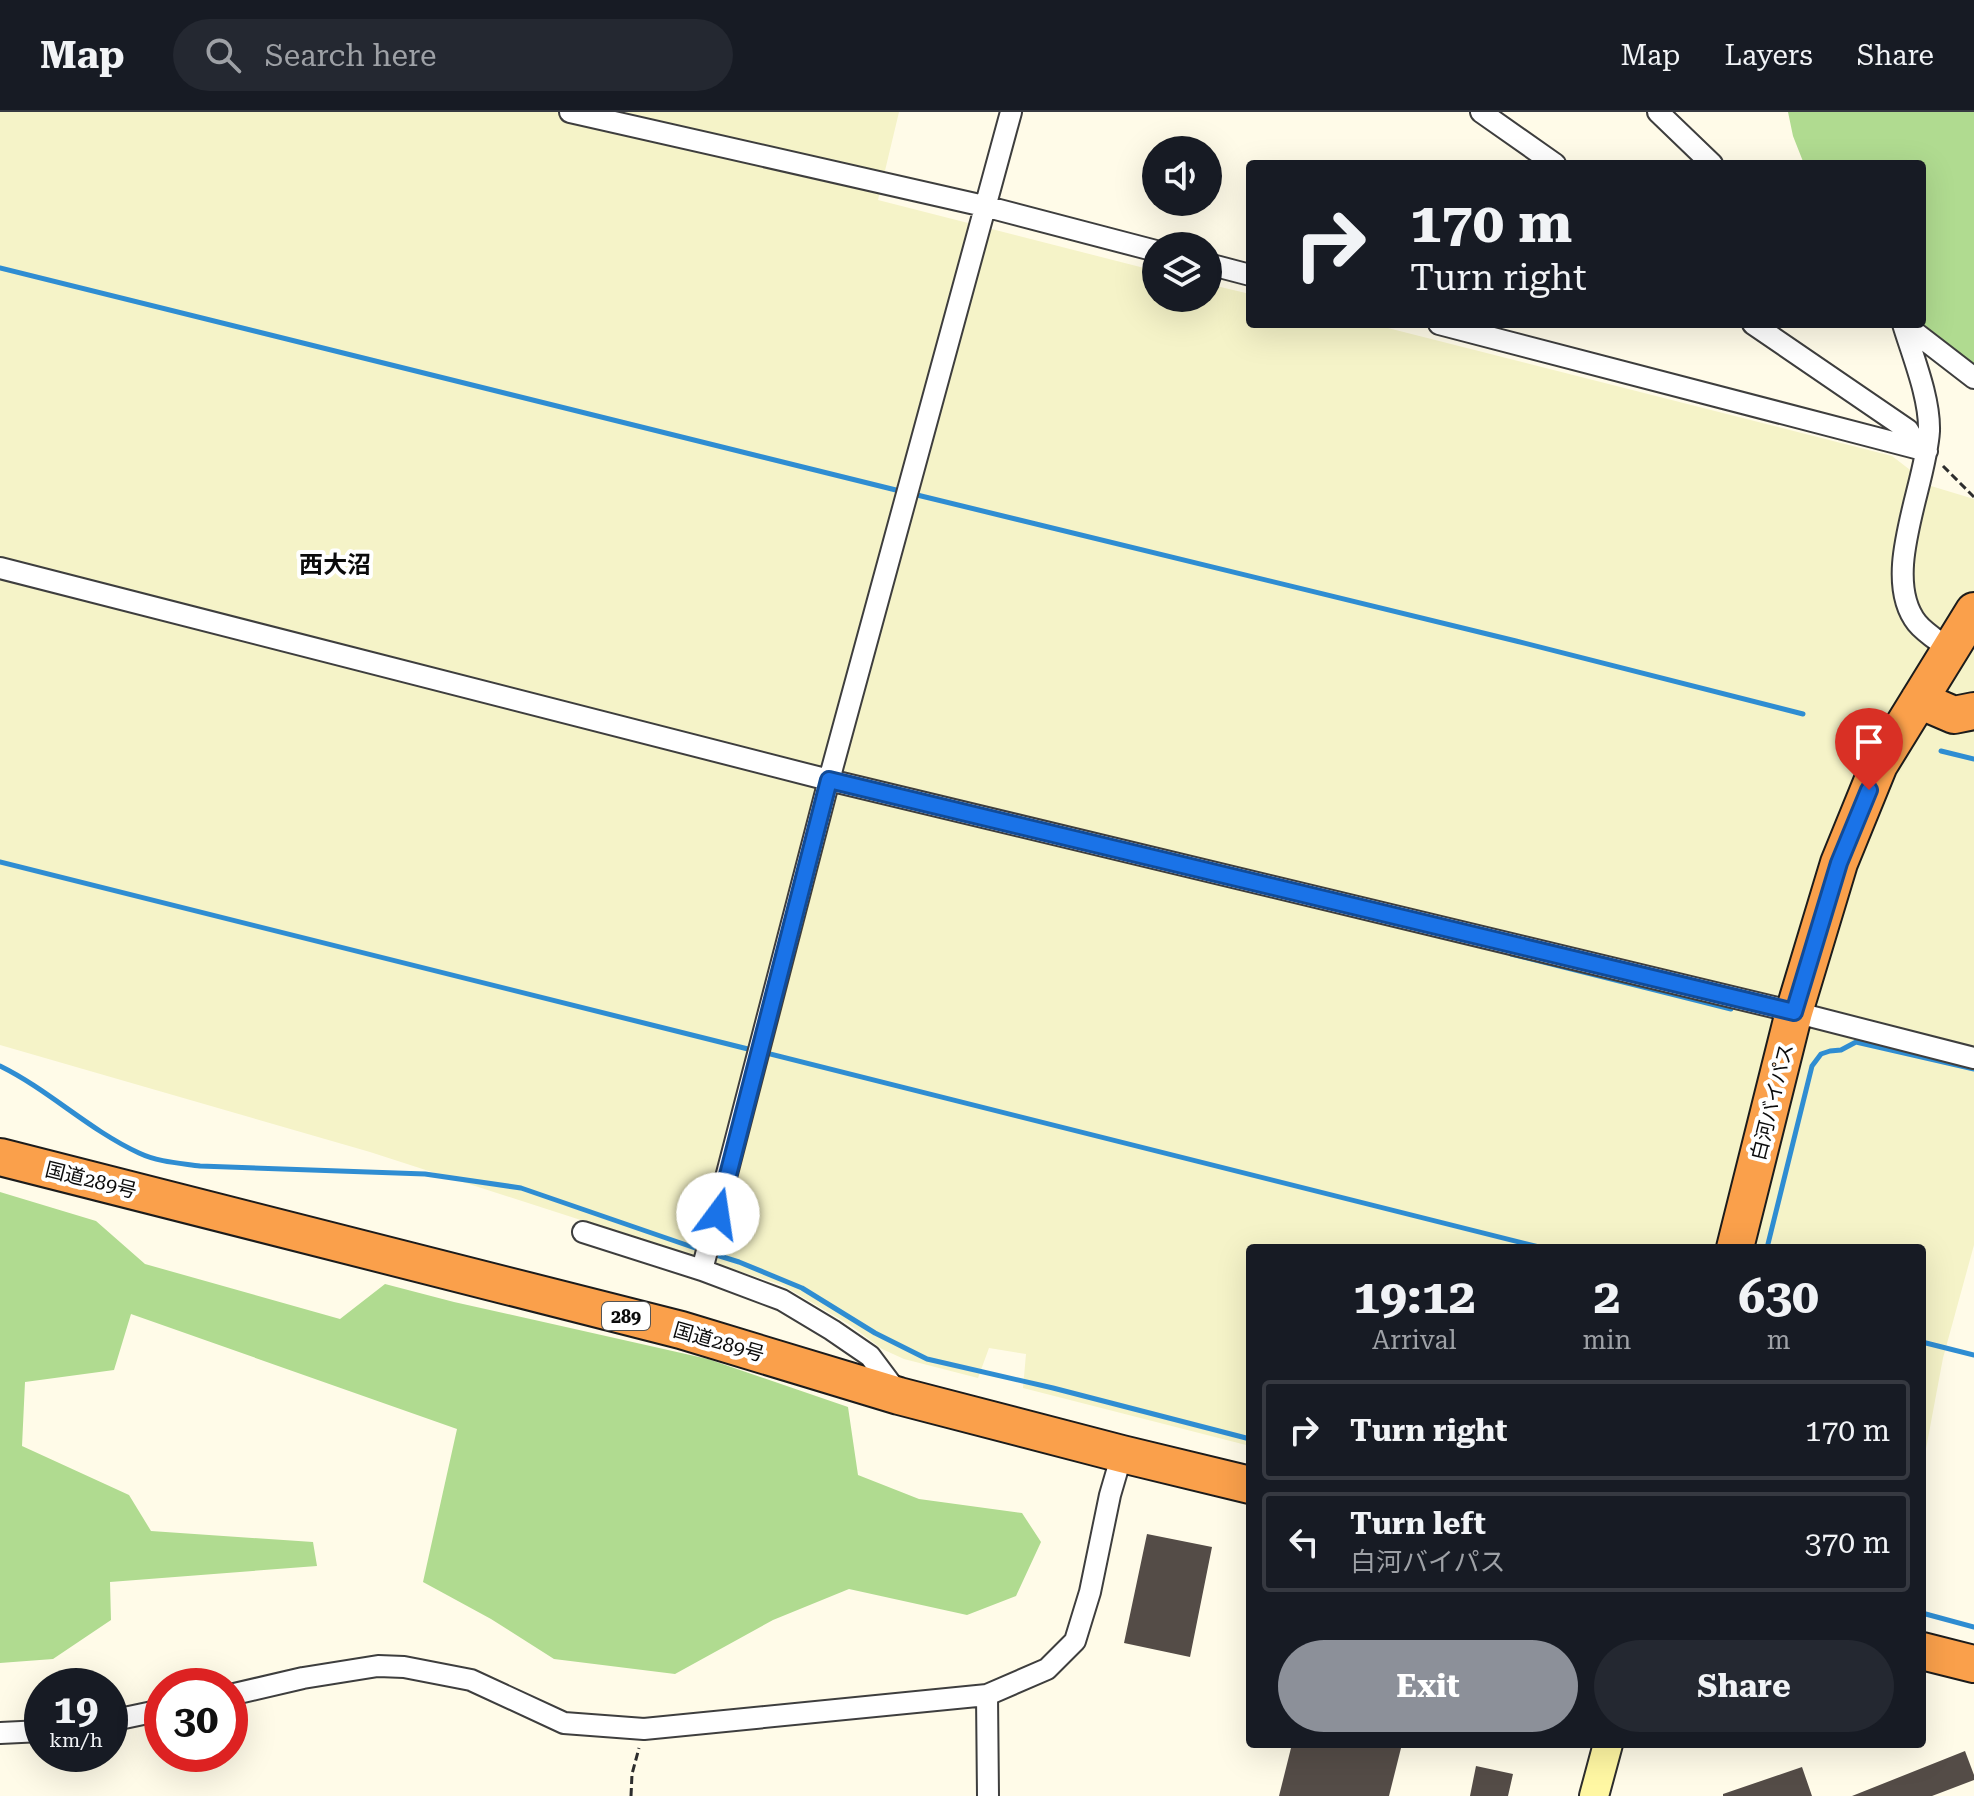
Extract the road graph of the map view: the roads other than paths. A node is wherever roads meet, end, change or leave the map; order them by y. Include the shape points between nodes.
1 (570, 112) edge
2 (1011, 112) edge
3 (1481, 112) edge
4 (1658, 112) edge
5 (1549, 160) edge
6 (1708, 160) edge
7 (984, 206) junction
8 (1142, 247) edge
9 (1222, 268) edge
10 (1246, 274) edge
11 (1454, 328) edge
12 (1759, 328) edge
13 (1905, 328) edge
14 (1909, 328) edge
15 (1974, 378) edge
16 (1923, 449) junction
17 (0, 568) edge
18 (1974, 611) edge
19 (1950, 650) junction
20 (1919, 700) junction
21 (1974, 711) edge
22 (829, 780) junction
23 (1794, 1012) junction
24 (1974, 1058) edge
25 (0, 1157) edge
26 (583, 1232) dead end
27 (1736, 1244) edge
28 (702, 1270) junction
29 (899, 1396) junction
30 (1122, 1454) junction
31 (1246, 1484) edge
32 (1926, 1652) edge
33 (1974, 1664) edge
34 (248, 1691) edge
35 (987, 1695) junction
36 (24, 1732) edge
37 (0, 1733) edge
38 (1607, 1748) edge
39 (988, 1796) edge
40 (1594, 1796) edge

1 - 7 street
2 - 7 street
3 - 5 street
4 - 6 street
7 - 8 street
7 - 22 street
9 - 10 street
11 - 16 street
12 - 16 street via 1908,430
13 - 16 street via 1929,413
14 - 15 street
16 - 19 street via 1902,583 1918,624
17 - 22 street
18 - 19 highway, 白河バイパス
19 - 20 highway, 白河バイパス
20 - 21 highway via 1954,715
20 - 23 highway, 白河バイパス via 1879,765 1839,863
22 - 23 street
22 - 28 street
23 - 24 street
23 - 27 highway, 白河バイパス
25 - 29 highway, 国道289号 / 289 via 681,1330
26 - 28 street
28 - 29 street via 782,1300 832,1330 870,1356
29 - 30 highway, 国道289号 / 289
30 - 31 highway, 国道289号 / 289
30 - 35 street via 1075,1641 1047,1669
32 - 33 highway
34 - 35 street via 378,1666 404,1667 471,1680 564,1723 644,1729
35 - 39 street
36 - 37 street
38 - 40 street

